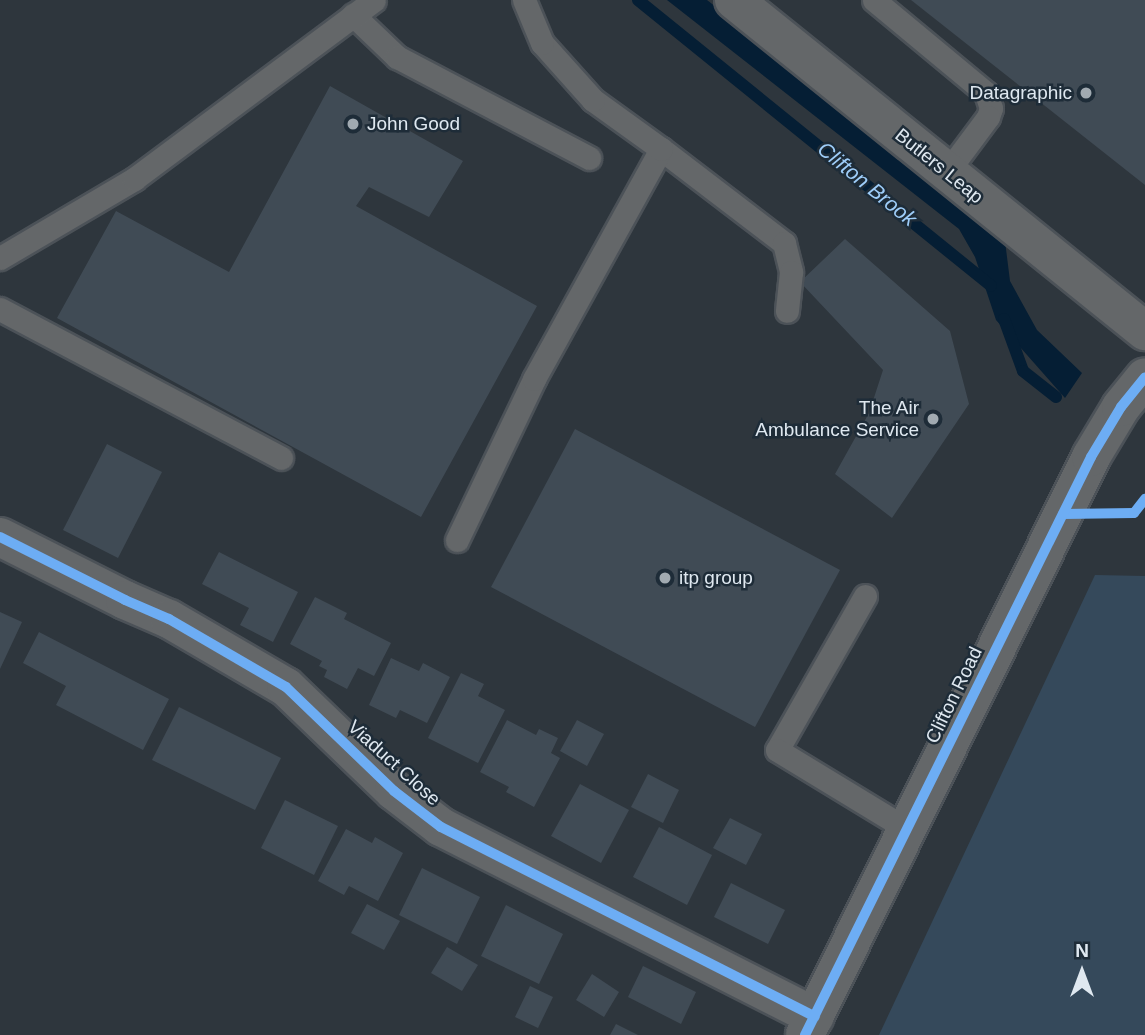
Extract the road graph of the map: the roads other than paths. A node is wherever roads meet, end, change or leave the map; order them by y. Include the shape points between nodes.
1 (373, 0) edge
2 (524, 0) edge
3 (734, 0) edge
4 (874, 0) edge
5 (353, 15) junction
6 (661, 149) junction
7 (589, 158) dead end
8 (947, 172) junction
9 (0, 258) edge
10 (0, 309) edge
11 (788, 311) dead end
12 (1145, 331) edge
13 (1145, 377) edge
14 (281, 458) dead end
15 (0, 537) edge
16 (457, 540) dead end
17 (865, 596) dead end
18 (908, 830) junction
19 (810, 1026) edge

1 - 5 lane
2 - 6 lane via 542,43 593,100
3 - 8 street, Butlers Leap
4 - 8 lane via 986,93 991,108 988,117
5 - 7 lane via 397,57
5 - 9 lane via 134,179
6 - 11 lane via 784,243 791,272
6 - 16 lane via 534,379
8 - 12 street, Butlers Leap
10 - 14 lane
13 - 18 street, Clifton Road via 1091,457
15 - 19 street, Viaduct Close via 169,619 286,687 394,791 441,828
17 - 18 lane via 776,750
18 - 19 street, Clifton Road

